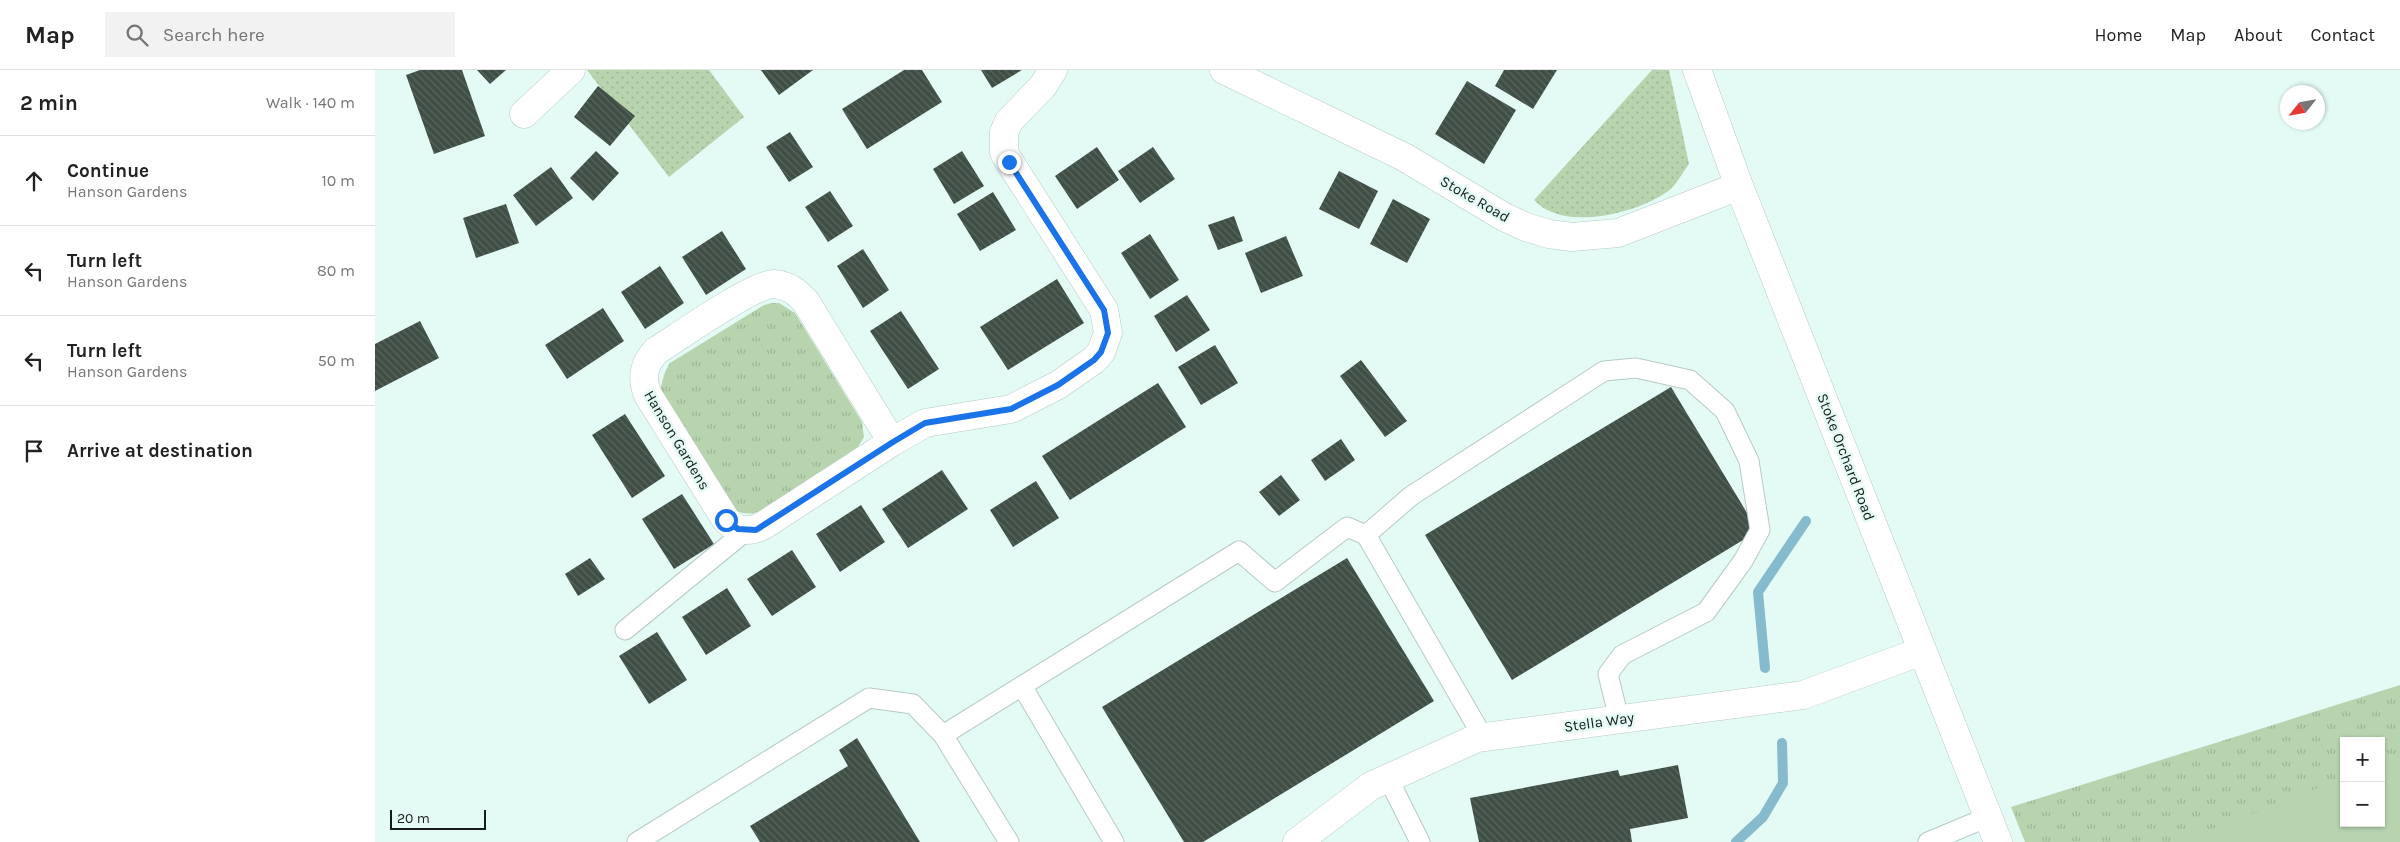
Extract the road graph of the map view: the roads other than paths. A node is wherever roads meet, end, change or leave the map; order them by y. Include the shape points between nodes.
1 (571, 70) edge
2 (1053, 70) edge
3 (1224, 70) edge
4 (1697, 70) edge
5 (1251, 76) edge
6 (524, 114) dead end
7 (1739, 186) junction
8 (893, 442) junction
9 (746, 531) junction
10 (1366, 535) junction
11 (625, 630) dead end
12 (1922, 651) junction
13 (1022, 686) junction
14 (1619, 719) junction
15 (943, 735) junction
16 (1483, 737) junction
17 (1388, 778) junction
18 (1988, 817) junction
19 (637, 842) edge
20 (1009, 842) edge
21 (1114, 842) edge
22 (1297, 842) edge
23 (1420, 842) edge
24 (1928, 842) edge
25 (1998, 842) edge

1 - 6 street
2 - 8 street via 1043,86 1009,121 1004,132 1004,152 1104,310 1108,333 1106,343 1094,360 1058,385 1011,409 925,423
3 - 5 street, Stoke Road
4 - 7 street, Stoke Orchard Road
5 - 7 street, Stoke Road via 1404,157 1505,217 1549,234 1572,237 1618,233
7 - 12 street, Stoke Orchard Road
8 - 9 street via 756,530
8 - 9 street, Hanson Gardens via 800,295 792,289 772,284 752,291 656,351 643,373 643,384 653,404 726,520
9 - 11 lane
10 - 13 lane via 1347,527 1275,582 1239,551
10 - 14 lane via 1411,496 1603,371 1636,368 1690,380 1725,410 1749,460 1760,530 1743,561 1706,612 1622,655 1608,674
10 - 16 lane
12 - 14 street, Stella Way via 1803,695
12 - 18 street, Stoke Orchard Road
13 - 15 lane
13 - 21 lane
14 - 16 street, Stella Way
15 - 19 lane via 913,704 869,698
15 - 20 lane
16 - 17 street, Stella Way
17 - 22 street, Stella Way via 1371,786
17 - 23 lane
18 - 24 lane
18 - 25 street, Stoke Orchard Road

